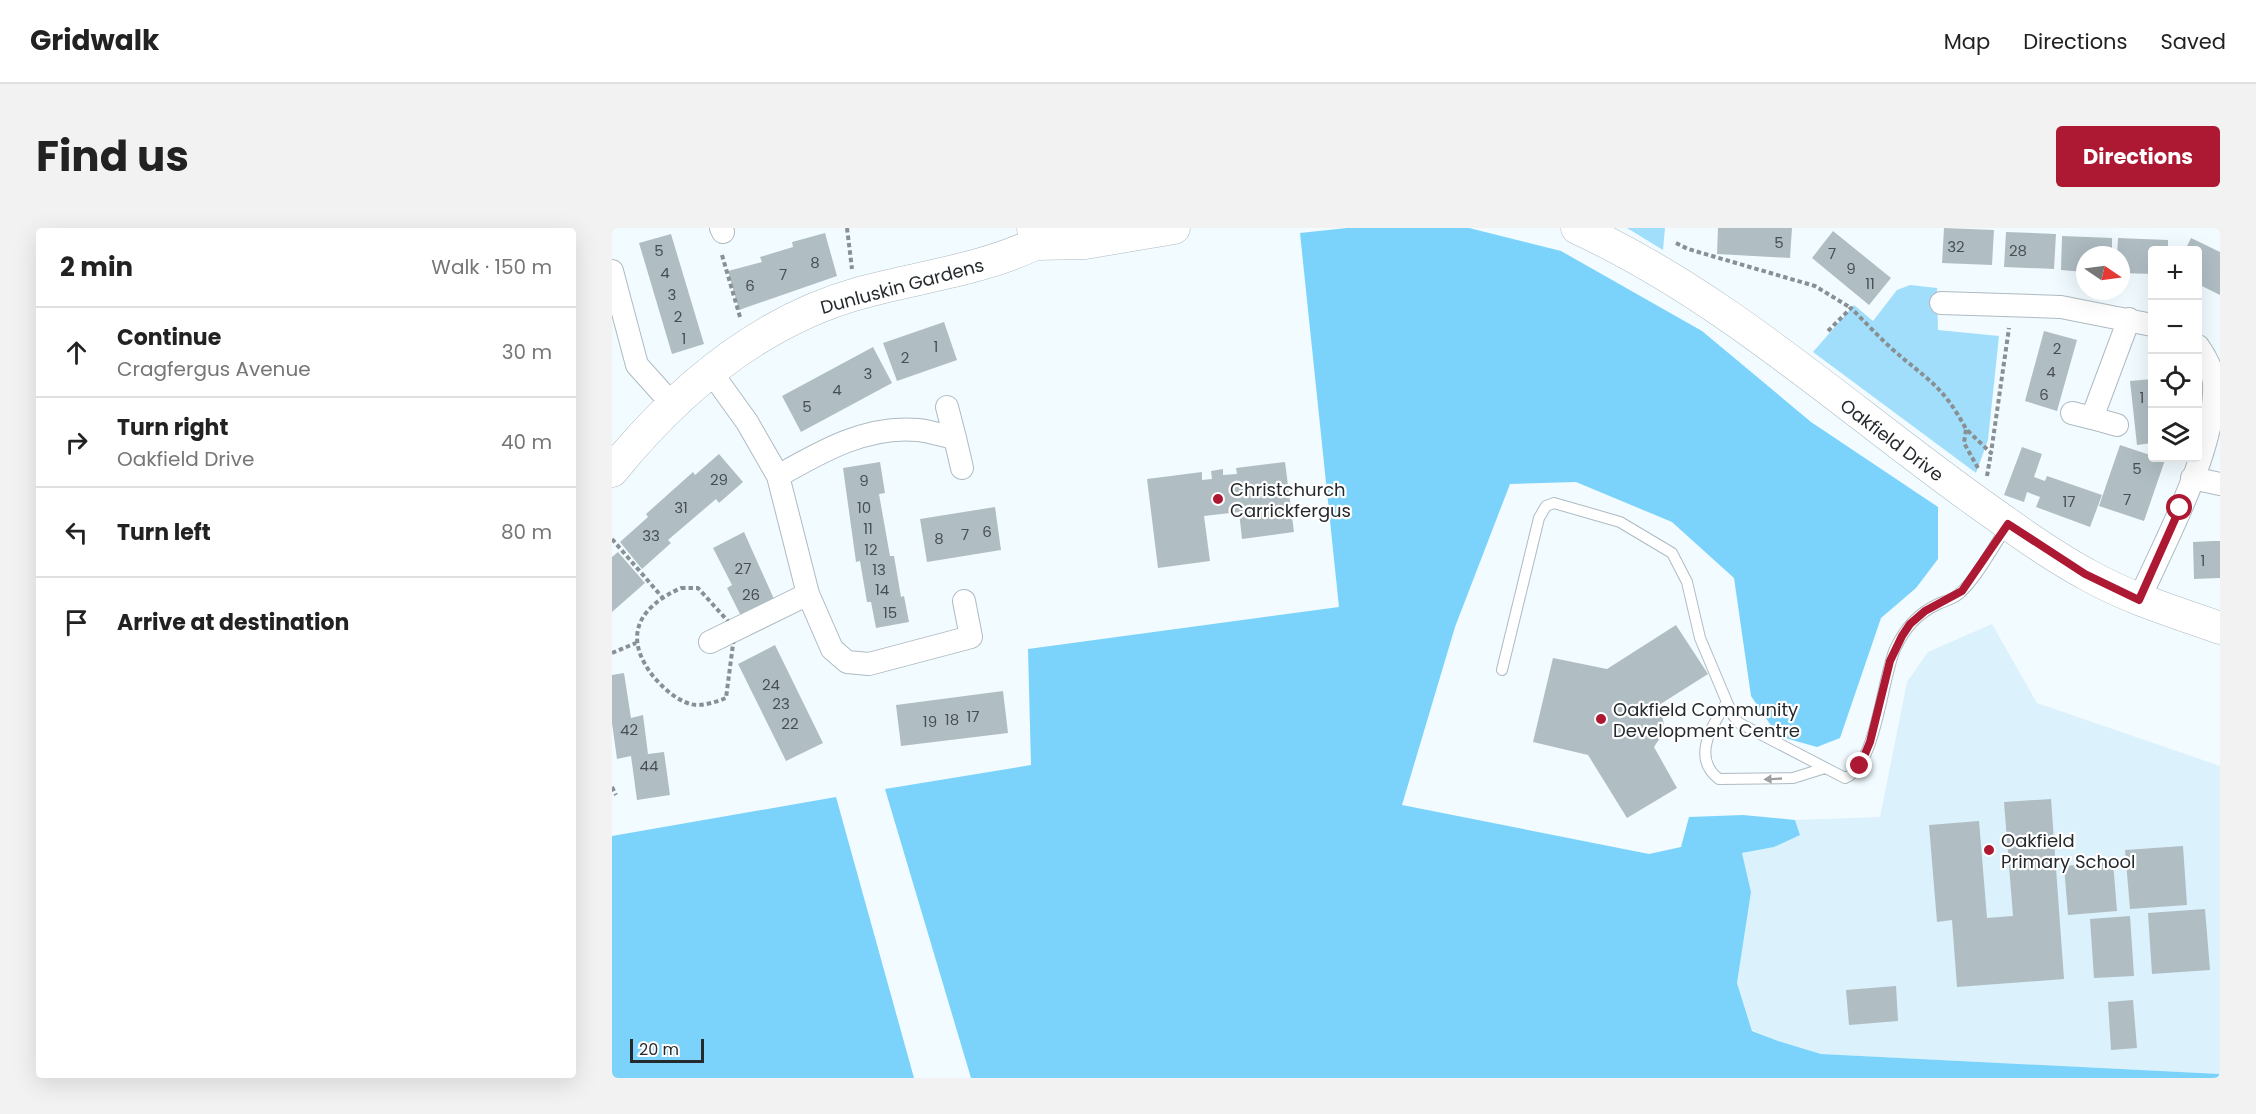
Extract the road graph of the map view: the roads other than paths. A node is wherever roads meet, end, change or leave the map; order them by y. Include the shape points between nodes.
1 (1174, 228) edge
2 (1577, 228) edge
3 (1034, 236) edge
4 (612, 271) edge
5 (1941, 303) dead end
6 (2129, 319) junction
7 (2148, 324) edge
8 (2202, 353) edge
9 (711, 372) junction
10 (672, 404) junction
11 (947, 407) dead end
12 (2117, 425) dead end
13 (955, 438) junction
14 (962, 468) dead end
15 (612, 471) edge
16 (778, 476) junction
17 (2192, 478) junction
18 (2220, 484) edge
19 (2008, 524) junction
20 (808, 594) junction
21 (2139, 600) junction
22 (964, 601) dead end
23 (2220, 628) edge
24 (710, 642) dead end
25 (1502, 670) dead end
26 (1727, 702) junction
27 (1825, 768) junction

1 - 3 street via 1085,243
2 - 19 street, Oakfield Drive via 1663,272 1764,342
3 - 9 street, Dunluskin Gardens via 1004,259 858,294 805,313 748,345
4 - 10 street via 637,365
5 - 6 street via 2061,307
6 - 7 street
6 - 12 street via 2082,415
8 - 17 street via 2214,383 2205,443
9 - 10 street, Dunluskin Gardens
9 - 16 street via 747,422
10 - 15 street, Dunluskin Gardens
11 - 13 street
13 - 14 street
13 - 16 street via 918,430 873,431
16 - 20 street
17 - 18 street
17 - 21 street
19 - 21 street, Oakfield Drive via 2085,574
19 - 27 lane via 1962,591 1925,611 1902,636 1890,661 1870,742 1854,775 1845,778
20 - 22 street via 832,649 841,660 854,664 869,664 970,637
20 - 24 street
21 - 23 street, Oakfield Drive
25 - 26 lane via 1539,518 1546,506 1554,503 1620,522 1672,553 1687,582 1701,638
26 - 27 lane via 1739,723
27 -> 26 lane via 1793,778 1719,779 1704,762 1705,745

